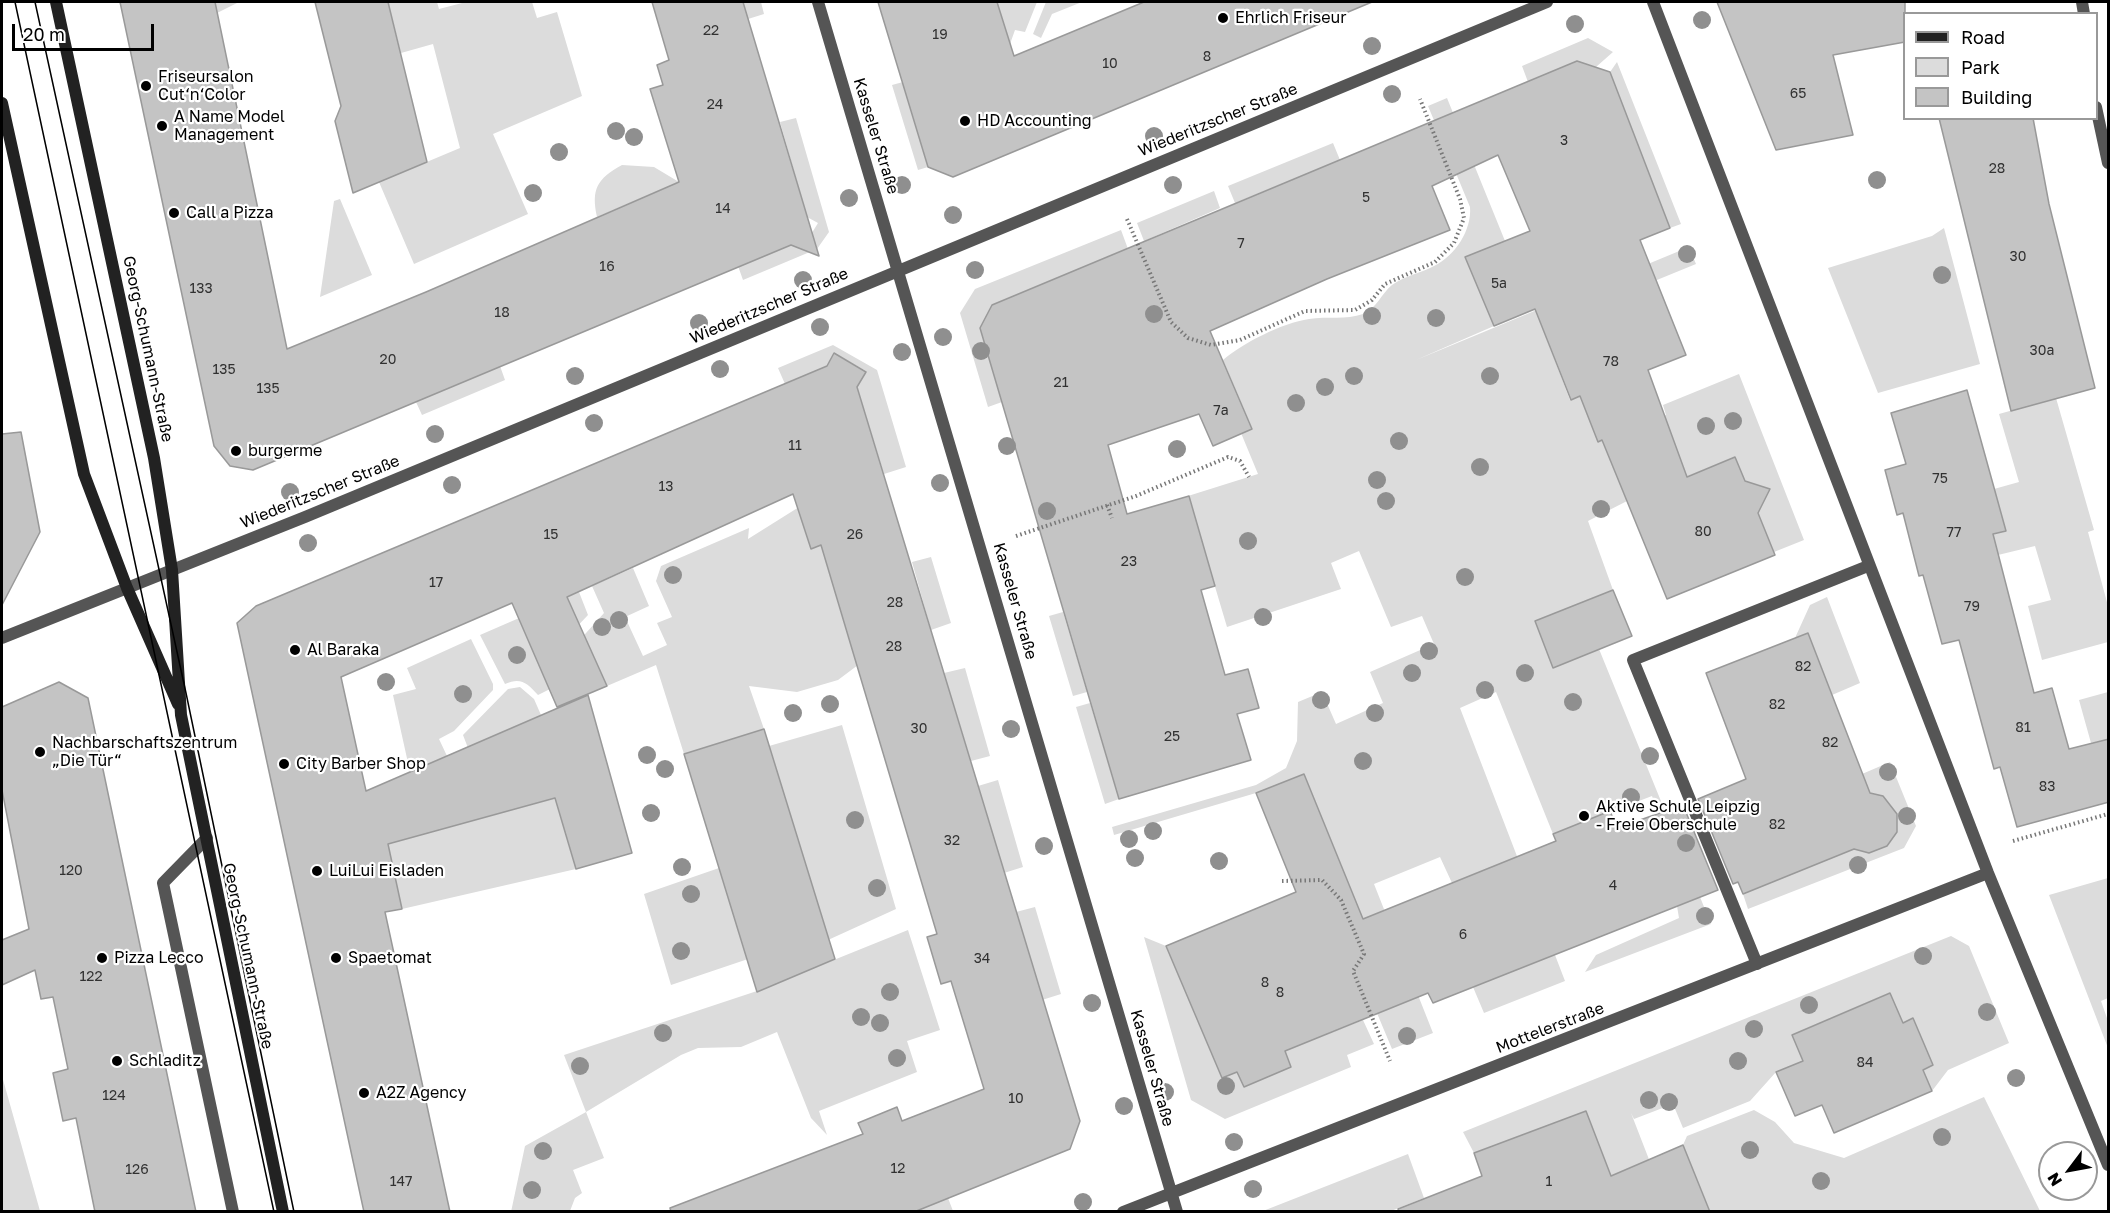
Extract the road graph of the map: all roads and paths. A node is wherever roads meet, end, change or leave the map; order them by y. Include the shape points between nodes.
1 (56, 2) edge
2 (818, 2) edge
3 (1547, 2) edge
4 (1653, 2) edge
5 (1420, 99) dead end
6 (2, 103) edge
7 (2098, 110) edge
8 (2104, 128) edge
9 (2109, 163) edge
10 (1127, 219) dead end
11 (899, 270) junction
12 (1249, 477) dead end
13 (1107, 505) junction
14 (1112, 518) dead end
15 (1016, 536) dead end
16 (1868, 566) junction
17 (172, 570) junction
18 (127, 588) junction
19 (2, 638) edge
20 (180, 707) junction
21 (2109, 814) edge
22 (207, 838) junction
23 (2013, 841) dead end
24 (1988, 873) junction
25 (1282, 881) dead end
26 (1757, 964) junction
27 (1390, 1062) dead end
28 (2109, 1165) edge
29 (1172, 1193) junction
30 (233, 1212) edge
31 (283, 1212) edge
32 (1123, 1212) edge
33 (1177, 1212) edge

1 - 17 main road, Georg-Schumann-Straße via 154,458
2 - 11 street, Kasseler Straße
3 - 11 street, Wiederitzscher Straße
4 - 16 street
5 - 10 path via 1464,218 1454,243 1436,262 1385,284 1372,300 1355,310 1305,311 1240,340 1211,345 1188,339 1171,322
6 - 18 main road, Georg-Schumann-Straße via 78,452
7 - 8 street
8 - 9 street
11 - 17 street, Wiederitzscher Straße
11 - 29 street, Kasseler Straße
12 - 13 path via 1240,461 1228,457
13 - 14 path
13 - 15 path
16 - 24 street
16 - 26 street via 1633,660
17 - 18 street, Wiederitzscher Straße
17 - 20 main road, Georg-Schumann-Straße
18 - 19 street, Wiederitzscher Straße
18 - 20 main road, Georg-Schumann-Straße
20 - 22 main road, Georg-Schumann-Straße
21 - 23 path
22 - 30 street via 163,883
22 - 31 main road, Georg-Schumann-Straße
24 - 26 street, Mottelerstraße
24 - 28 street
25 - 27 path via 1322,880 1341,900 1364,954 1353,971
26 - 29 street, Mottelerstraße
29 - 32 street, Mottelerstraße
29 - 33 street, Kasseler Straße

